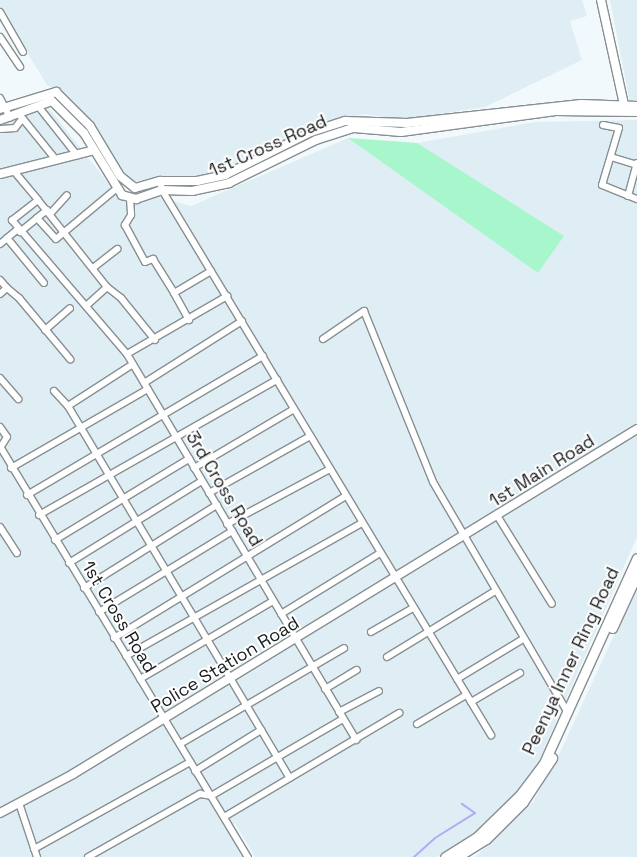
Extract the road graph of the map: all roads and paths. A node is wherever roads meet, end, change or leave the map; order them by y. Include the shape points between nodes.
1 (601, 0) edge
2 (0, 12) edge
3 (1, 40) edge
4 (23, 52) dead end
5 (20, 67) dead end
6 (0, 98) edge
7 (38, 106) junction
8 (637, 106) edge
9 (625, 108) junction
10 (3, 109) edge
11 (637, 112) edge
12 (20, 116) junction
13 (10, 118) junction
14 (0, 120) edge
15 (603, 125) dead end
16 (0, 129) edge
17 (94, 150) junction
18 (77, 154) junction
19 (611, 157) junction
20 (56, 160) junction
21 (637, 164) edge
22 (13, 170) junction
23 (0, 174) edge
24 (160, 181) junction
25 (117, 188) junction
26 (162, 190) junction
27 (67, 195) dead end
28 (628, 196) junction
29 (637, 198) edge
30 (130, 199) junction
31 (38, 200) junction
32 (48, 212) junction
33 (37, 218) junction
34 (19, 231) junction
35 (65, 231) junction
36 (7, 238) junction
37 (0, 244) edge
38 (118, 249) dead end
39 (93, 268) junction
40 (211, 270) junction
41 (0, 280) edge
42 (44, 283) dead end
43 (7, 288) junction
44 (107, 288) junction
45 (174, 293) junction
46 (0, 294) edge
47 (228, 296) junction
48 (86, 306) junction
49 (70, 308) dead end
50 (189, 320) junction
51 (242, 321) junction
52 (45, 330) junction
53 (323, 339) dead end
54 (155, 340) junction
55 (127, 354) junction
56 (263, 356) junction
57 (70, 359) dead end
58 (133, 364) junction
59 (0, 378) edge
60 (277, 380) junction
61 (146, 386) junction
62 (54, 391) dead end
63 (18, 399) dead end
64 (68, 406) junction
65 (294, 409) junction
66 (162, 414) junction
67 (0, 427) edge
68 (81, 428) junction
69 (637, 429) edge
70 (310, 436) junction
71 (177, 438) junction
72 (0, 448) edge
73 (96, 454) junction
74 (189, 459) junction
75 (11, 468) junction
76 (194, 468) junction
77 (330, 469) junction
78 (110, 476) junction
79 (202, 481) junction
80 (209, 493) junction
81 (27, 495) junction
82 (346, 496) junction
83 (124, 499) junction
84 (217, 505) junction
85 (39, 514) junction
86 (498, 516) junction
87 (137, 522) junction
88 (362, 523) junction
89 (228, 524) junction
90 (0, 527) edge
91 (232, 531) junction
92 (463, 538) junction
93 (55, 540) junction
94 (150, 544) junction
95 (17, 553) dead end
96 (380, 553) junction
97 (247, 557) junction
98 (637, 558) edge
99 (69, 563) junction
100 (166, 570) junction
101 (637, 574) edge
102 (260, 579) junction
103 (395, 579) junction
104 (84, 588) junction
105 (495, 592) junction
106 (182, 597) junction
107 (273, 601) junction
108 (552, 604) dead end
109 (413, 608) junction
110 (99, 612) junction
111 (281, 614) junction
112 (194, 616) junction
113 (371, 632) dead end
114 (429, 634) junction
115 (114, 638) junction
116 (207, 639) junction
117 (296, 639) junction
118 (523, 639) junction
119 (344, 648) dead end
120 (126, 656) junction
121 (387, 657) dead end
122 (312, 666) junction
123 (357, 670) dead end
124 (520, 673) dead end
125 (230, 678) junction
126 (140, 679) junction
127 (456, 679) junction
128 (325, 689) junction
129 (379, 691) dead end
130 (466, 695) junction
131 (471, 702) junction
132 (246, 704) junction
133 (567, 711) junction
134 (339, 712) junction
135 (399, 714) dead end
136 (164, 719) junction
137 (343, 719) junction
138 (416, 724) dead end
139 (261, 730) junction
140 (491, 735) dead end
141 (356, 740) junction
142 (180, 744) junction
143 (278, 757) junction
144 (190, 762) junction
145 (195, 771) junction
146 (290, 778) junction
147 (211, 796) junction
148 (19, 803) junction
149 (0, 813) edge
150 (224, 817) junction
151 (34, 848) junction
152 (37, 857) edge
153 (88, 857) edge
154 (248, 857) edge
155 (445, 857) edge
156 (457, 857) edge

1 - 9 street
2 - 4 street
3 - 5 street
6 - 10 street
7 - 12 street
7 - 17 street via 52,101 72,118
7 - 18 street
8 - 9 street
9 - 11 street, 1st Cross Road
9 - 24 street via 554,105 407,123 344,121 311,132 226,175 197,182
9 - 26 street, 1st Cross Road via 556,111 401,132 354,128 316,140 230,183 201,190
10 - 13 street
10 - 24 street via 56,92 90,126 129,186 135,188
12 - 13 street
12 - 16 street via 15,128
12 - 20 street
13 - 14 street
15 - 19 street via 619,128
17 - 18 street
17 - 25 street
18 - 20 street
19 - 21 street
19 - 28 street via 602,185
20 - 22 street
21 - 28 street
22 - 23 street
22 - 31 street
24 - 26 street
25 - 30 street
25 - 35 street
26 - 30 street, 1st Cross Road
26 - 40 street
27 - 32 street
28 - 29 street
30 - 45 street via 131,215 125,225 145,262 153,258
31 - 32 street
31 - 34 street via 12,220
32 - 33 street
32 - 35 street
33 - 34 street
33 - 35 street via 56,239
34 - 36 street
34 - 48 street, 3rd Cross Road
35 - 39 street
36 - 37 street
36 - 42 street
38 - 39 street
39 - 44 street
40 - 45 street
40 - 47 street
41 - 43 street
43 - 46 street
43 - 52 street
44 - 48 street
44 - 54 street via 121,298
45 - 50 street
47 - 50 street
47 - 51 street
48 - 55 street, 3rd Cross Road
49 - 52 street
50 - 54 street
51 - 56 street
51 - 61 street
52 - 57 street
53 - 92 street via 364,311 433,482
54 - 55 street
55 - 58 street, 3rd Cross Road
56 - 60 street
56 - 66 street
58 - 61 street, 3rd Cross Road
58 - 64 street
59 - 63 street
60 - 65 street
60 - 71 street
61 - 66 street, 3rd Cross Road
61 - 68 street
62 - 64 street
64 - 68 street
65 - 70 street
65 - 76 street
66 - 71 street, 3rd Cross Road
66 - 73 street
67 - 72 street via 7,437
68 - 73 street
68 - 75 street
69 - 86 street, 1st Main Road
70 - 77 street
70 - 80 street
71 - 74 street, 3rd Cross Road
71 - 78 street
72 - 75 street, 1st Cross Road
73 - 78 street
73 - 81 street
74 - 76 street, 3rd Cross Road
74 - 83 street
75 - 81 street, 1st Cross Road
76 - 79 street, 3rd Cross Road
77 - 82 street
77 - 89 street
78 - 83 street
78 - 85 street
79 - 80 street, 3rd Cross Road
79 - 87 street
80 - 84 street, 3rd Cross Road
81 - 85 street, 1st Cross Road
82 - 88 street
82 - 97 street
83 - 87 street
83 - 93 street
84 - 89 street, 3rd Cross Road
84 - 94 street
85 - 93 street, 1st Cross Road
86 - 92 street, 1st Main Road
86 - 108 street
87 - 94 street
87 - 99 street
88 - 96 street
88 - 102 street
89 - 91 street, 3rd Cross Road
90 - 95 street
91 - 97 street, 3rd Cross Road
91 - 100 street
92 - 103 street, Police Station Road
92 - 105 street
93 - 99 street, 1st Cross Road
94 - 100 street
94 - 104 street
96 - 103 street
96 - 111 street
97 - 102 street, 3rd Cross Road
97 - 106 street
98 - 133 main road, Peenya Inner Ring Road
99 - 104 street, 1st Cross Road
100 - 106 street
100 - 110 street
101 - 156 main road, Peenya Inner Ring Road via 547,771 523,802 486,839
102 - 107 street, 3rd Cross Road
102 - 112 street
103 - 109 street
103 - 117 street, Police Station Road
104 - 110 street, 1st Cross Road
105 - 114 street
105 - 118 street
106 - 112 street
106 - 115 street
107 - 111 street, 3rd Cross Road
107 - 116 street
109 - 113 street
109 - 114 street
110 - 115 street, 1st Cross Road
111 - 117 street, 3rd Cross Road
112 - 116 street
112 - 120 street
114 - 121 street
114 - 127 street
115 - 120 street, 1st Cross Road
116 - 125 street
116 - 126 street
117 - 122 street, 3rd Cross Road
117 - 125 street, Police Station Road
118 - 127 street
118 - 133 street
119 - 122 street
120 - 126 street, 1st Cross Road
122 - 128 street, 3rd Cross Road
122 - 132 street
123 - 128 street
124 - 131 street
125 - 132 street
125 - 136 street, Police Station Road
126 - 136 street, 1st Cross Road
127 - 130 street
128 - 134 street, 3rd Cross Road
129 - 134 street
130 - 131 street
130 - 138 street
131 - 140 street
132 - 139 street
132 - 142 street
133 - 155 main road, Peenya Inner Ring Road via 543,765 520,795 477,837
134 - 137 street, 3rd Cross Road
135 - 141 street
136 - 142 street, 1st Cross Road
136 - 148 street, Police Station Road
137 - 141 street, 3rd Cross Road
137 - 143 street
139 - 143 street
139 - 145 street
141 - 146 street
142 - 144 street, 1st Cross Road
143 - 146 street
143 - 147 street
144 - 145 street, 1st Cross Road
144 - 151 street
145 - 147 street, 1st Cross Road
146 - 150 street
147 - 150 street, 1st Cross Road
147 - 153 street via 200,794
148 - 149 street, Police Station Road
148 - 151 street
150 - 154 street, 1st Cross Road
151 - 152 street

